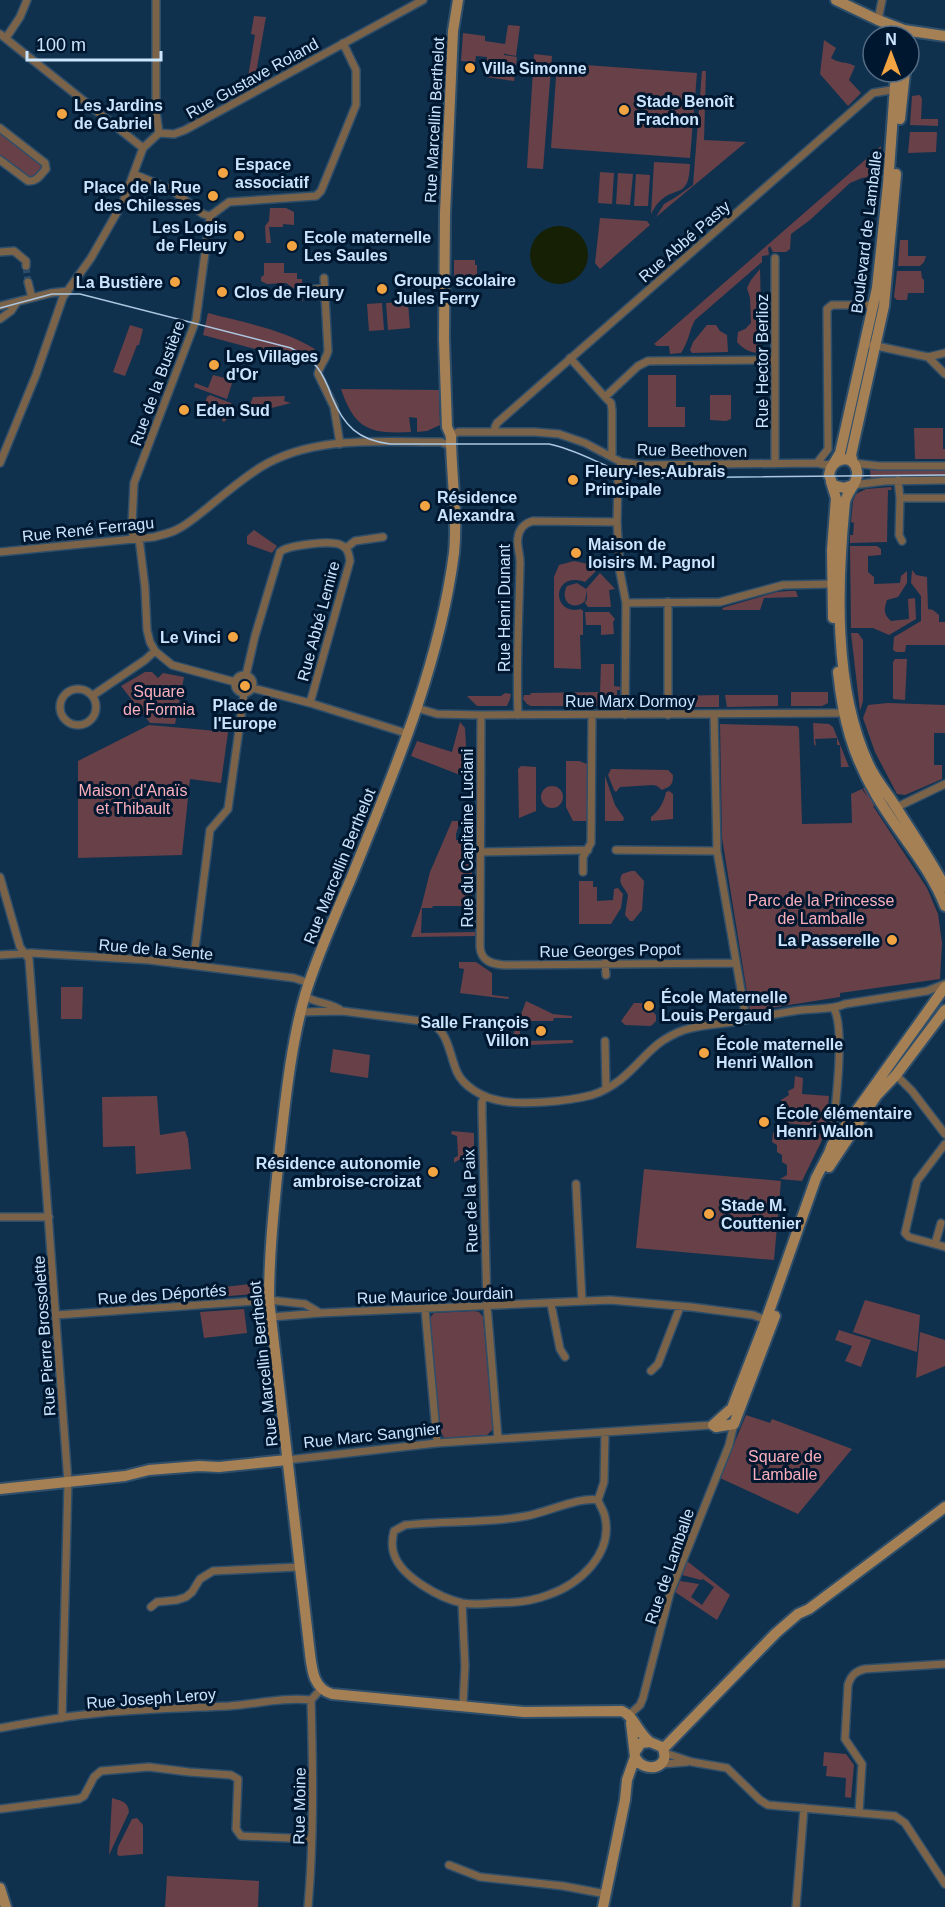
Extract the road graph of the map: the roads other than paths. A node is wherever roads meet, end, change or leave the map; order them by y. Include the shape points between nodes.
1 (27, 0) edge
2 (156, 0) edge
3 (423, 0) edge
4 (458, 0) edge
5 (837, 0) edge
6 (882, 0) edge
7 (878, 21) junction
8 (884, 24) edge
9 (921, 35) edge
10 (3, 36) edge
11 (945, 36) edge
12 (343, 43) junction
13 (898, 84) edge
14 (901, 84) edge
15 (899, 89) junction
16 (0, 128) edge
17 (159, 133) junction
18 (143, 148) junction
19 (0, 160) edge
20 (134, 174) junction
21 (210, 216) junction
22 (0, 252) edge
23 (775, 258) dead end
24 (26, 266) dead end
25 (324, 278) dead end
26 (28, 282) tunnel mouth
27 (325, 288) junction
28 (315, 289) dead end
29 (65, 294) junction
30 (32, 298) junction
31 (18, 301) junction
32 (879, 305) junction
33 (0, 306) edge
34 (445, 314) junction
35 (0, 319) edge
36 (870, 344) junction
37 (945, 353) edge
38 (928, 357) junction
39 (570, 358) junction
40 (775, 360) junction
41 (945, 375) edge
42 (605, 397) junction
43 (495, 432) junction
44 (451, 437) junction
45 (340, 444) junction
46 (612, 457) junction
47 (621, 462) junction
48 (0, 463) edge
49 (817, 463) junction
50 (834, 463) junction
51 (853, 463) junction
52 (775, 464) junction
53 (945, 466) edge
54 (898, 480) junction
55 (945, 480) edge
56 (831, 482) junction
57 (853, 485) junction
58 (900, 498) junction
59 (945, 498) edge
60 (617, 522) junction
61 (382, 537) dead end
62 (136, 538) junction
63 (902, 541) dead end
64 (346, 548) junction
65 (0, 552) edge
66 (836, 584) junction
67 (668, 602) junction
68 (626, 603) junction
69 (155, 651) junction
70 (246, 675) junction
71 (234, 682) junction
72 (253, 688) junction
73 (244, 694) junction
74 (92, 696) junction
75 (310, 703) junction
76 (417, 708) junction
77 (847, 712) junction
78 (714, 714) junction
79 (481, 715) junction
80 (518, 715) junction
81 (592, 715) junction
82 (626, 715) junction
83 (668, 715) junction
84 (409, 734) junction
85 (945, 784) edge
86 (892, 810) junction
87 (588, 850) junction
88 (616, 850) dead end
89 (717, 851) junction
90 (480, 852) junction
91 (583, 872) dead end
92 (0, 877) edge
93 (945, 886) edge
94 (945, 906) edge
95 (24, 954) junction
96 (0, 955) edge
97 (485, 960) joint
98 (605, 963) junction
99 (735, 963) junction
100 (193, 965) junction
101 (606, 975) dead end
102 (309, 982) junction
103 (945, 985) edge
104 (305, 996) junction
105 (834, 1009) junction
106 (945, 1010) edge
107 (342, 1011) junction
108 (301, 1012) junction
109 (746, 1019) junction
110 (605, 1041) dead end
111 (896, 1075) junction
112 (606, 1089) junction
113 (485, 1096) junction
114 (945, 1134) edge
115 (844, 1136) junction
116 (945, 1144) edge
117 (576, 1184) dead end
118 (0, 1217) edge
119 (49, 1217) junction
120 (941, 1223) dead end
121 (935, 1244) junction
122 (945, 1247) edge
123 (269, 1300) junction
124 (582, 1301) junction
125 (551, 1304) junction
126 (487, 1305) junction
127 (681, 1307) junction
128 (424, 1309) junction
129 (320, 1313) junction
130 (56, 1315) junction
131 (272, 1317) junction
132 (770, 1321) junction
133 (565, 1357) dead end
134 (651, 1371) dead end
135 (734, 1424) junction
136 (712, 1425) junction
137 (605, 1432) junction
138 (498, 1439) junction
139 (437, 1443) junction
140 (287, 1460) junction
141 (68, 1482) junction
142 (0, 1489) edge
143 (598, 1500) junction
144 (945, 1507) edge
145 (299, 1567) junction
146 (462, 1603) junction
147 (151, 1606) dead end
148 (945, 1664) edge
149 (322, 1688) junction
150 (309, 1702) junction
151 (462, 1706) junction
152 (630, 1716) junction
153 (62, 1718) junction
154 (0, 1728) edge
155 (650, 1742) junction
156 (635, 1754) junction
157 (663, 1755) junction
158 (646, 1767) junction
159 (625, 1800) junction
160 (804, 1808) junction
161 (0, 1809) edge
162 (859, 1812) junction
163 (312, 1839) junction
164 (449, 1865) dead end
165 (945, 1884) edge
166 (0, 1888) edge
167 (606, 1894) junction
168 (6, 1907) edge
169 (308, 1907) edge
170 (603, 1907) edge
171 (796, 1907) edge

1 - 10 street via 20,17
2 - 17 street
3 - 12 street, Rue Gustave Roland
4 - 34 main road, Rue Marcellin Berthelot via 447,150
5 - 7 main road
6 - 7 street
7 - 8 main road
9 - 11 main road
10 - 18 street
12 - 17 street, Rue Gustave Roland via 185,130
12 - 21 street via 356,70 356,105 321,191 316,196 229,202
13 - 15 main road, Boulevard de Lamballe
14 - 15 main road, Boulevard de Lamballe
15 - 32 main road, Boulevard de Lamballe
15 - 39 street, Rue Abbé Pasty via 873,93
16 - 19 street via 45,163 46,169 34,182 28,181
17 - 18 street
18 - 20 street
20 - 21 street via 172,190
20 - 29 street via 91,258
21 - 62 street, Rue de la Bustière via 196,320 134,483 132,524
22 - 24 street via 14,251 26,261
23 - 40 street, Rue Hector Berlioz
25 - 27 street
26 - 30 street
27 - 28 street
27 - 45 street via 328,351 318,374 334,407
29 - 30 street
29 - 48 street
30 - 31 street
31 - 33 street
31 - 35 street
32 - 36 main road, Boulevard de Lamballe
32 - 49 street via 832,304 827,309 828,449
34 - 44 main road, Rue Marcellin Berthelot via 450,347
34 - 44 main road, Rue Marcellin Berthelot via 447,427
36 - 38 street
36 - 50 main road, Boulevard de Lamballe
36 - 51 main road, Boulevard de Lamballe
37 - 38 street
38 - 41 street
39 - 42 street
39 - 43 street, Rue Abbé Pasty via 497,423
40 - 42 street via 648,361
40 - 52 street, Rue Hector Berlioz
42 - 46 street via 612,410
43 - 44 street, Rue René Ferragu
43 - 46 street, Rue René Ferragu via 559,434
44 - 45 street, Rue René Ferragu
44 - 76 main road, Rue Marcellin Berthelot via 454,552 446,600
45 - 62 street, Rue René Ferragu via 310,447 281,457 262,466 181,528
46 - 47 street, Rue René Ferragu
47 - 52 street, Rue Beethoven
47 - 60 street
49 - 50 street, Rue Beethoven
49 - 52 street, Rue Beethoven
50 - 51 main road
50 - 56 main road via 829,472
51 - 53 street
51 - 57 main road via 858,472
54 - 55 street
54 - 57 street
54 - 58 street
56 - 57 main road via 841,488
56 - 66 main road via 836,498 832,550
57 - 66 main road via 846,494
58 - 59 street
58 - 63 street
60 - 68 street
60 - 80 street, Rue Henri Dunant via 533,521 520,529
61 - 64 street, Rue Abbé Lemire via 355,541
62 - 65 street, Rue René Ferragu
62 - 69 street, Rue de la Bustière via 145,587 147,630
64 - 70 street, Rue Abbé Lemire via 332,543 288,547 280,552
64 - 75 street, Rue Abbé Lemire via 350,561
66 - 67 street via 783,585 720,602
66 - 77 main road via 833,624
67 - 68 street
67 - 83 street
68 - 82 street
69 - 71 street via 172,665
69 - 74 street
70 - 71 street via 240,675
70 - 72 street via 253,681
71 - 73 street via 236,690
72 - 73 street
72 - 75 street
73 - 100 street via 228,809 210,830
74 - 74 street via 95,710 87,722 73,724 64,719 60,710 64,695 79,689
75 - 84 street
76 - 79 street, Rue Marx Dormoy via 436,714
76 - 84 main road, Rue Marcellin Berthelot
77 - 78 street, Rue Marx Dormoy
77 - 86 main road via 850,741 862,768 876,796
78 - 83 street, Rue Marx Dormoy
78 - 89 street
79 - 80 street, Rue Marx Dormoy
79 - 90 street, Rue du Capitaine Luciani
80 - 81 street, Rue Marx Dormoy
81 - 82 street, Rue Marx Dormoy
81 - 87 street
82 - 83 street, Rue Marx Dormoy
84 - 102 main road, Rue Marcellin Berthelot
85 - 86 street
86 - 93 main road
86 - 94 main road
87 - 90 street
87 - 91 street via 583,857
88 - 89 street
89 - 99 street
90 - 97 street, Rue du Capitaine Luciani via 480,948
92 - 95 street, Rue Pierre Brossolette
95 - 96 street, Rue de la Sente
95 - 100 street, Rue de la Sente
95 - 119 street, Rue Pierre Brossolette via 29,958
97 - 98 street, Rue Georges Popot via 504,965
98 - 99 street, Rue Georges Popot
98 - 101 street
99 - 109 street
100 - 102 street, Rue de la Sente
102 - 104 main road, Rue Marcellin Berthelot
103 - 105 street
103 - 115 main road
104 - 107 street
104 - 108 main road, Rue Marcellin Berthelot
105 - 109 street
105 - 115 street via 839,1043 833,1128
106 - 111 main road
107 - 108 street
107 - 113 street via 435,1025 445,1037 460,1077
108 - 123 main road, Rue Marcellin Berthelot via 290,1058 270,1244
109 - 112 street via 672,1035
110 - 112 street
111 - 114 street
111 - 115 main road
112 - 113 street via 591,1095 538,1102 501,1101
113 - 126 street, Rue de la Paix via 482,1114
115 - 132 main road via 832,1145 816,1179
116 - 121 street via 917,1180 905,1233
117 - 124 street
118 - 119 street
119 - 130 street, Rue Pierre Brossolette
120 - 121 street
121 - 122 street
123 - 129 street, Rue Maurice Jourdain via 305,1304
123 - 130 street, Rue des Déportés
123 - 131 main road, Rue Marcellin Berthelot
124 - 125 street, Rue Maurice Jourdain
124 - 127 street, Rue Maurice Jourdain
125 - 126 street, Rue Maurice Jourdain
125 - 133 street
126 - 128 street, Rue Maurice Jourdain
126 - 138 street, Rue de la Paix
127 - 132 street, Rue Maurice Jourdain
127 - 134 street via 658,1365
128 - 129 street, Rue Maurice Jourdain
128 - 139 street
129 - 131 street, Rue Maurice Jourdain
130 - 141 street, Rue Pierre Brossolette
131 - 140 main road, Rue Marcellin Berthelot
132 - 135 main road
132 - 136 main road via 732,1408
135 - 136 main road
135 - 152 street, Rue de Lamballe via 670,1593 643,1698
136 - 137 street, Rue Marc Sangnier
137 - 138 street, Rue Marc Sangnier
137 - 143 street via 604,1482
138 - 139 street, Rue Marc Sangnier
139 - 140 street, Rue Marc Sangnier
140 - 141 main road, Rue Marc Sangnier via 148,1470
140 - 145 main road, Rue Marcellin Berthelot
141 - 142 main road, Rue Marc Sangnier
141 - 153 street, Rue Pierre Brossolette
143 - 146 street via 605,1518 604,1541 588,1571 549,1595 521,1602
143 - 146 street via 585,1499 524,1517 413,1524 396,1529 393,1552 403,1569 423,1586
144 - 157 main road via 776,1633
145 - 147 street via 213,1571 203,1575 187,1597
145 - 149 main road, Rue Marcellin Berthelot via 312,1667 316,1683
146 - 151 street
148 - 162 street via 865,1669 851,1676 845,1739 862,1764
149 - 150 street
149 - 151 main road via 332,1694
150 - 153 street, Rue Joseph Leroy via 270,1701
150 - 163 street, Rue Moine via 314,1757
151 - 152 main road via 524,1712 622,1711
152 - 155 main road
152 - 156 main road
153 - 154 street, Rue Joseph Leroy
155 - 156 main road via 641,1743
155 - 157 main road via 657,1744
156 - 158 main road
156 - 159 main road
157 - 158 main road via 657,1767
157 - 160 street via 727,1768 766,1804
158 - 159 main road via 633,1781
159 - 167 main road
160 - 162 street
160 - 171 street
161 - 163 street via 79,1799 102,1772 149,1767 231,1775 238,1779 236,1829 241,1836
162 - 165 street via 902,1820
163 - 169 street, Rue Moine
164 - 167 street via 480,1877
166 - 168 main road
167 - 170 main road

